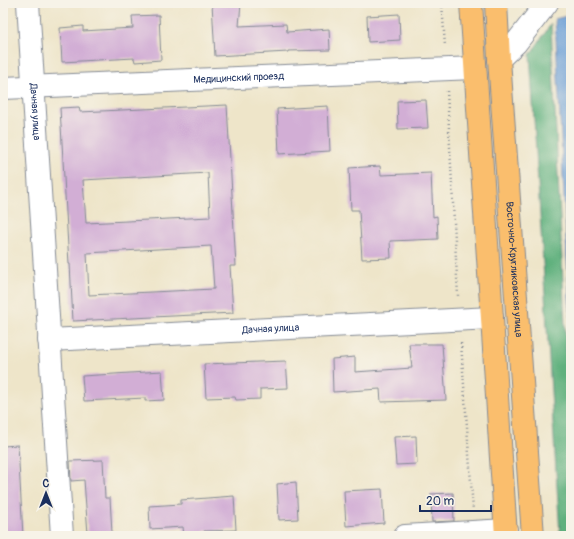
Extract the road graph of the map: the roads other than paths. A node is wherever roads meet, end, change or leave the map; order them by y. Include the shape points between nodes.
1 (28, 3) edge
2 (470, 3) edge
3 (496, 3) edge
4 (547, 3) edge
5 (499, 59) junction
6 (474, 68) junction
7 (33, 86) junction
8 (3, 88) edge
9 (492, 318) junction
10 (49, 340) junction
11 (506, 533) edge
12 (62, 536) edge
13 (405, 536) edge
14 (533, 536) edge

1 - 7 street, Дачная улица
2 - 6 main road
3 - 5 main road, Восточно-Кругликовская улица
4 - 5 street via 516,43
5 - 14 main road, Восточно-Кругликовская улица
6 - 7 street, Медицинский проезд
6 - 9 main road
7 - 8 street, Медицинский проезд
7 - 10 street, Дачная улица
9 - 10 street, Дачная улица
9 - 11 main road
10 - 12 street, Дачная улица
11 - 13 street

